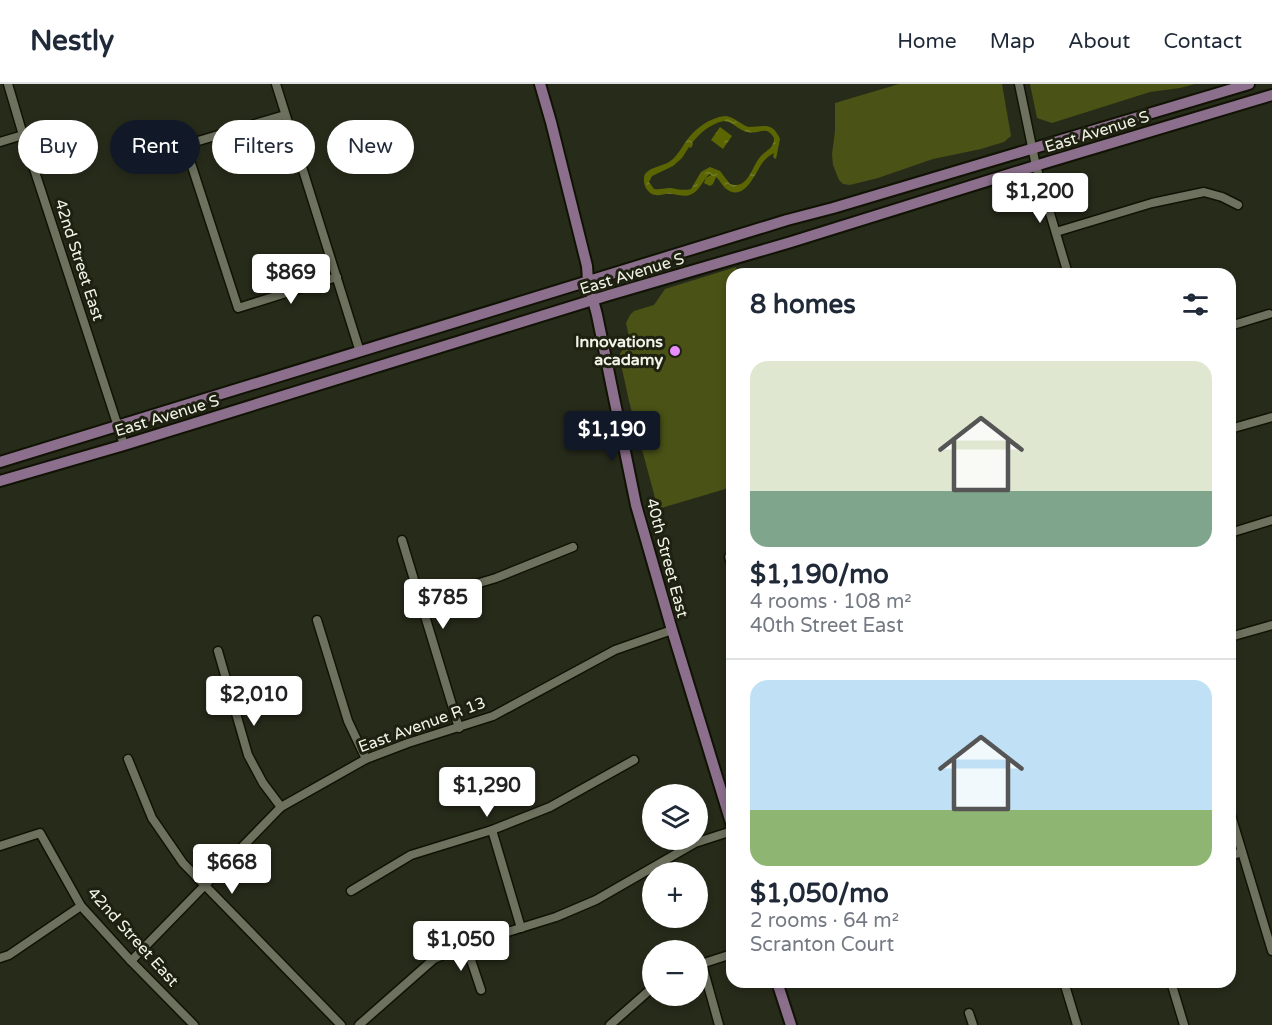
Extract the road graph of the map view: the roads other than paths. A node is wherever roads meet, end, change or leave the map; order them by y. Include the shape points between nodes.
1 (8, 84) edge
2 (276, 84) edge
3 (540, 84) edge
4 (1019, 84) edge
5 (1249, 84) edge
6 (1272, 95) edge
7 (285, 115) junction
8 (19, 120) edge
9 (18, 137) edge
10 (0, 142) edge
11 (1032, 149) junction
12 (1036, 166) junction
13 (36, 174) edge
14 (1238, 205) dead end
15 (1056, 232) junction
16 (1066, 268) edge
17 (337, 277) junction
18 (588, 281) junction
19 (592, 301) junction
20 (1269, 314) dead end
21 (1236, 324) edge
22 (360, 352) junction
23 (1272, 417) edge
24 (118, 427) junction
25 (1236, 427) edge
26 (124, 445) junction
27 (0, 462) edge
28 (0, 481) edge
29 (1272, 520) edge
30 (1236, 531) edge
31 (402, 540) dead end
32 (573, 547) dead end
33 (420, 601) junction
34 (317, 620) dead end
35 (1272, 625) edge
36 (672, 630) junction
37 (1236, 635) edge
38 (218, 651) dead end
39 (459, 728) junction
40 (128, 759) dead end
41 (366, 759) junction
42 (634, 760) dead end
43 (726, 791) edge
44 (281, 807) junction
45 (492, 830) junction
46 (1236, 832) edge
47 (726, 833) edge
48 (0, 846) edge
49 (1242, 852) junction
50 (1236, 854) edge
51 (204, 885) junction
52 (351, 891) dead end
53 (81, 906) junction
54 (521, 928) junction
55 (466, 945) junction
56 (1272, 951) edge
57 (726, 956) edge
58 (0, 958) edge
59 (131, 961) junction
60 (708, 962) edge
61 (779, 988) edge
62 (1066, 988) edge
63 (1173, 988) edge
64 (481, 990) dead end
65 (708, 990) edge
66 (642, 997) edge
67 (969, 1013) dead end
68 (194, 1025) edge
69 (341, 1025) edge
70 (359, 1025) edge
71 (610, 1025) edge
72 (719, 1025) edge
73 (790, 1025) edge
74 (973, 1025) edge
75 (1077, 1025) edge
76 (1184, 1025) edge

1 - 8 street, 42nd Street East
2 - 7 street
3 - 18 main road, 40th Street East
4 - 11 street
5 - 11 main road, East Avenue S
6 - 12 main road, East Avenue S
7 - 17 street
7 - 17 street via 185,145 238,308
9 - 10 street
11 - 12 street
11 - 18 main road, East Avenue S
12 - 15 street
12 - 19 main road, East Avenue S
13 - 24 street, 42nd Street East
14 - 15 street via 1203,192
15 - 16 street
17 - 22 street
18 - 19 main road, 40th Street East
18 - 22 main road, East Avenue S
19 - 26 main road, East Avenue S
19 - 36 main road, 40th Street East via 636,505
20 - 21 street
22 - 24 main road, East Avenue S
23 - 25 street
24 - 26 street, 42nd Street East
24 - 27 main road, East Avenue S
26 - 28 main road, East Avenue S
29 - 30 street
31 - 33 street
32 - 33 street via 496,578
33 - 39 street
34 - 41 street via 348,721
35 - 37 street
36 - 39 street, East Avenue R 13 via 615,650 493,716
36 - 43 main road, 40th Street East
38 - 44 street via 248,755
39 - 41 street, East Avenue R 13
40 - 51 street via 152,818 183,863
41 - 44 street, East Avenue R 13
42 - 45 street via 550,807
44 - 51 street, East Avenue R 13
45 - 52 street via 411,855
45 - 54 street
46 - 49 street
47 - 54 street via 694,843 596,900
48 - 53 street, 42nd Street East via 40,833
49 - 50 street
49 - 56 street
51 - 59 street, East Avenue R 13
51 - 69 street
53 - 58 street
53 - 59 street, 42nd Street East
54 - 55 street
55 - 64 street
55 - 70 street via 434,959
57 - 60 street
59 - 68 street, 42nd Street East
61 - 73 main road
62 - 75 street
63 - 76 street
65 - 72 street
66 - 71 street
67 - 74 street

